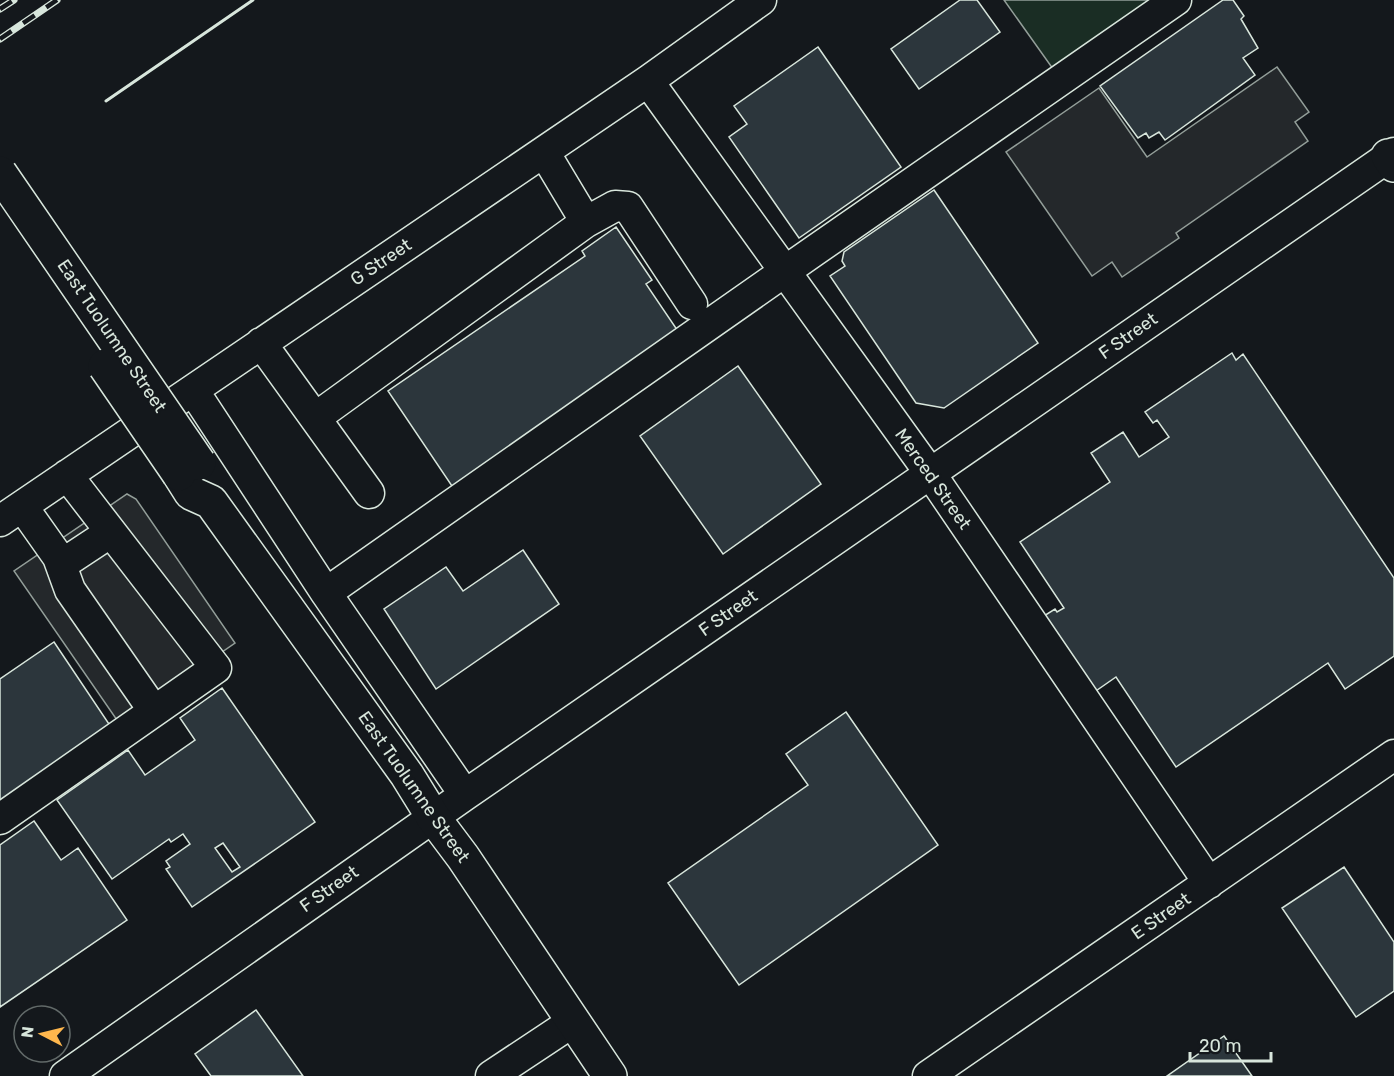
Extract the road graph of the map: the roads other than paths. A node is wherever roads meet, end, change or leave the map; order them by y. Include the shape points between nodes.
1 (761, 0) edge
2 (1176, 0) edge
3 (648, 81) junction
4 (544, 152) junction
5 (1392, 158) edge
6 (0, 173) edge
7 (0, 214) edge
8 (586, 222) junction
9 (785, 271) junction
10 (692, 304) dead end
11 (261, 343) junction
12 (193, 390) junction
13 (315, 418) junction
14 (189, 469) junction
15 (930, 473) junction
16 (67, 475) junction
17 (369, 493) dead end
18 (11, 513) edge
19 (111, 532) junction
20 (61, 565) junction
21 (326, 593) junction
22 (154, 711) junction
23 (1394, 756) edge
24 (465, 795) junction
25 (433, 817) junction
26 (0, 819) edge
27 (1209, 883) junction
28 (574, 1021) junction
29 (65, 1076) edge
30 (491, 1076) edge
31 (610, 1076) edge
32 (928, 1076) edge

1 - 3 street, G Street
2 - 9 street
3 - 4 street, G Street
3 - 9 street, Merced Street
4 - 8 street
4 - 11 street, G Street
5 - 15 street, F Street
6 - 14 main road, East Tuolumne Street, bridge
7 - 14 main road, East Tuolumne Street, bridge
8 - 10 street via 615,206 628,207
8 - 13 street
9 - 15 street, Merced Street
9 - 21 street
11 - 12 street, G Street
11 - 13 street
12 - 16 street, G Street
12 - 21 street
13 - 17 street
14 - 25 main road, East Tuolumne Street via 212,483 211,502
15 - 24 street, F Street
15 - 27 street, Merced Street
16 - 18 street, G Street
16 - 19 street
18 - 20 street via 58,557
19 - 20 street
19 - 22 street via 216,668
20 - 22 street via 70,590
21 - 24 street
22 - 26 street
23 - 27 street, E Street
24 - 25 street, F Street
25 - 28 main road, East Tuolumne Street
25 - 29 street, F Street
27 - 32 street, E Street
28 - 30 street
28 - 31 main road, East Tuolumne Street

